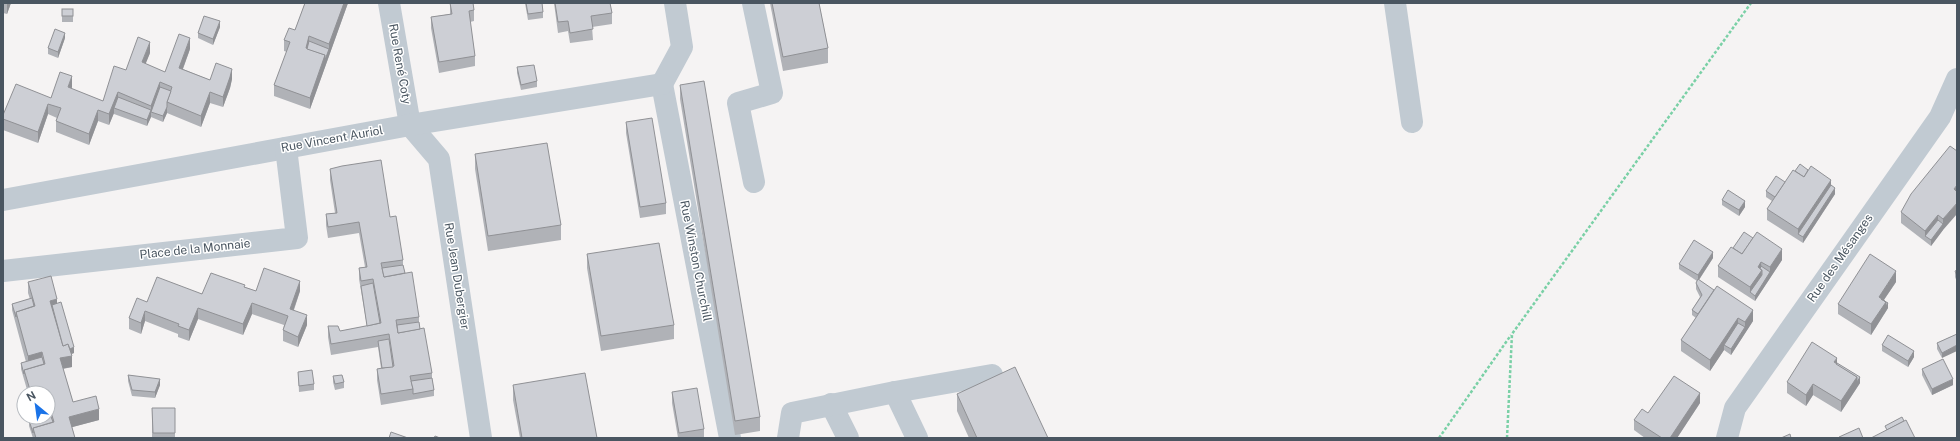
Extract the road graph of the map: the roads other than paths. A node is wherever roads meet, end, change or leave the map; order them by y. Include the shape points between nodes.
1 (389, 3) edge
2 (675, 3) edge
3 (753, 3) edge
4 (1395, 3) edge
5 (1957, 79) edge
6 (662, 84) junction
7 (1412, 122) dead end
8 (410, 125) junction
9 (286, 148) junction
10 (754, 182) dead end
11 (3, 200) edge
12 (3, 271) edge
13 (992, 375) dead end
14 (895, 392) junction
15 (832, 404) junction
16 (481, 438) edge
17 (730, 438) edge
18 (788, 438) edge
19 (848, 438) edge
20 (917, 438) edge
21 (1727, 438) edge

1 - 8 street, Rue René Coty
2 - 6 street via 682,47
3 - 10 street via 772,93 738,103
4 - 7 street
5 - 21 street, Rue des Mésanges via 1940,117 1735,408
6 - 8 street, Rue Vincent Auriol
6 - 17 street, Rue Winston Churchill
8 - 9 street, Rue Vincent Auriol
8 - 16 street, Rue Jean Dubergier via 439,160
9 - 11 street, Rue Vincent Auriol
9 - 12 street, Place de la Monnaie via 298,238
13 - 14 street
14 - 15 street
14 - 20 street
15 - 18 street via 792,413
15 - 19 street

